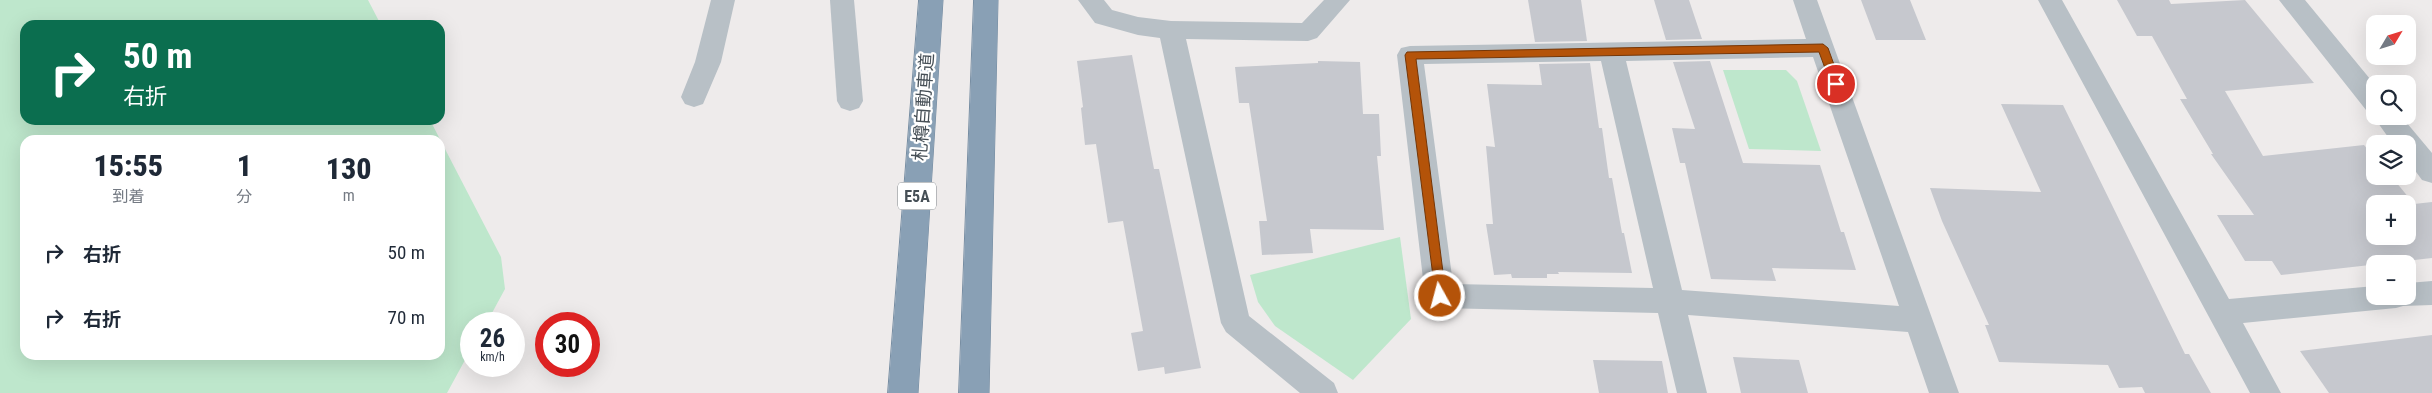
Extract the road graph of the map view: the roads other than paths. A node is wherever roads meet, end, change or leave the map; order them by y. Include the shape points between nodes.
1 (723, 0) edge
2 (842, 0) edge
3 (931, 0) edge
4 (986, 0) edge
5 (1090, 0) edge
6 (1338, 0) edge
7 (1805, 0) edge
8 (2050, 0) edge
9 (2291, 0) edge
10 (1171, 30) junction
11 (1823, 48) junction
12 (1611, 50) junction
13 (2366, 91) edge
14 (694, 97) dead end
15 (850, 100) dead end
16 (2393, 125) edge
17 (2432, 172) edge
18 (2432, 293) edge
19 (2416, 294) edge
20 (2366, 299) edge
21 (1671, 300) junction
22 (2222, 312) junction
23 (1918, 320) junction
24 (903, 393) edge
25 (974, 393) edge
26 (1323, 393) edge
27 (1692, 393) edge
28 (1944, 393) edge
29 (2266, 393) edge

1 - 14 street via 708,62
2 - 15 street
3 - 24 highway, 札樽自動車道 / E5A
4 - 25 highway
5 - 10 street via 1104,17
6 - 10 street via 1308,32
7 - 11 street
8 - 22 street
9 - 13 street
10 - 26 street via 1236,323
11 - 12 street
11 - 23 street
12 - 21 street
12 - 21 street via 1410,55 1440,296
16 - 17 street
18 - 19 street
20 - 22 street
21 - 23 street
21 - 27 street
22 - 29 street
23 - 28 street

